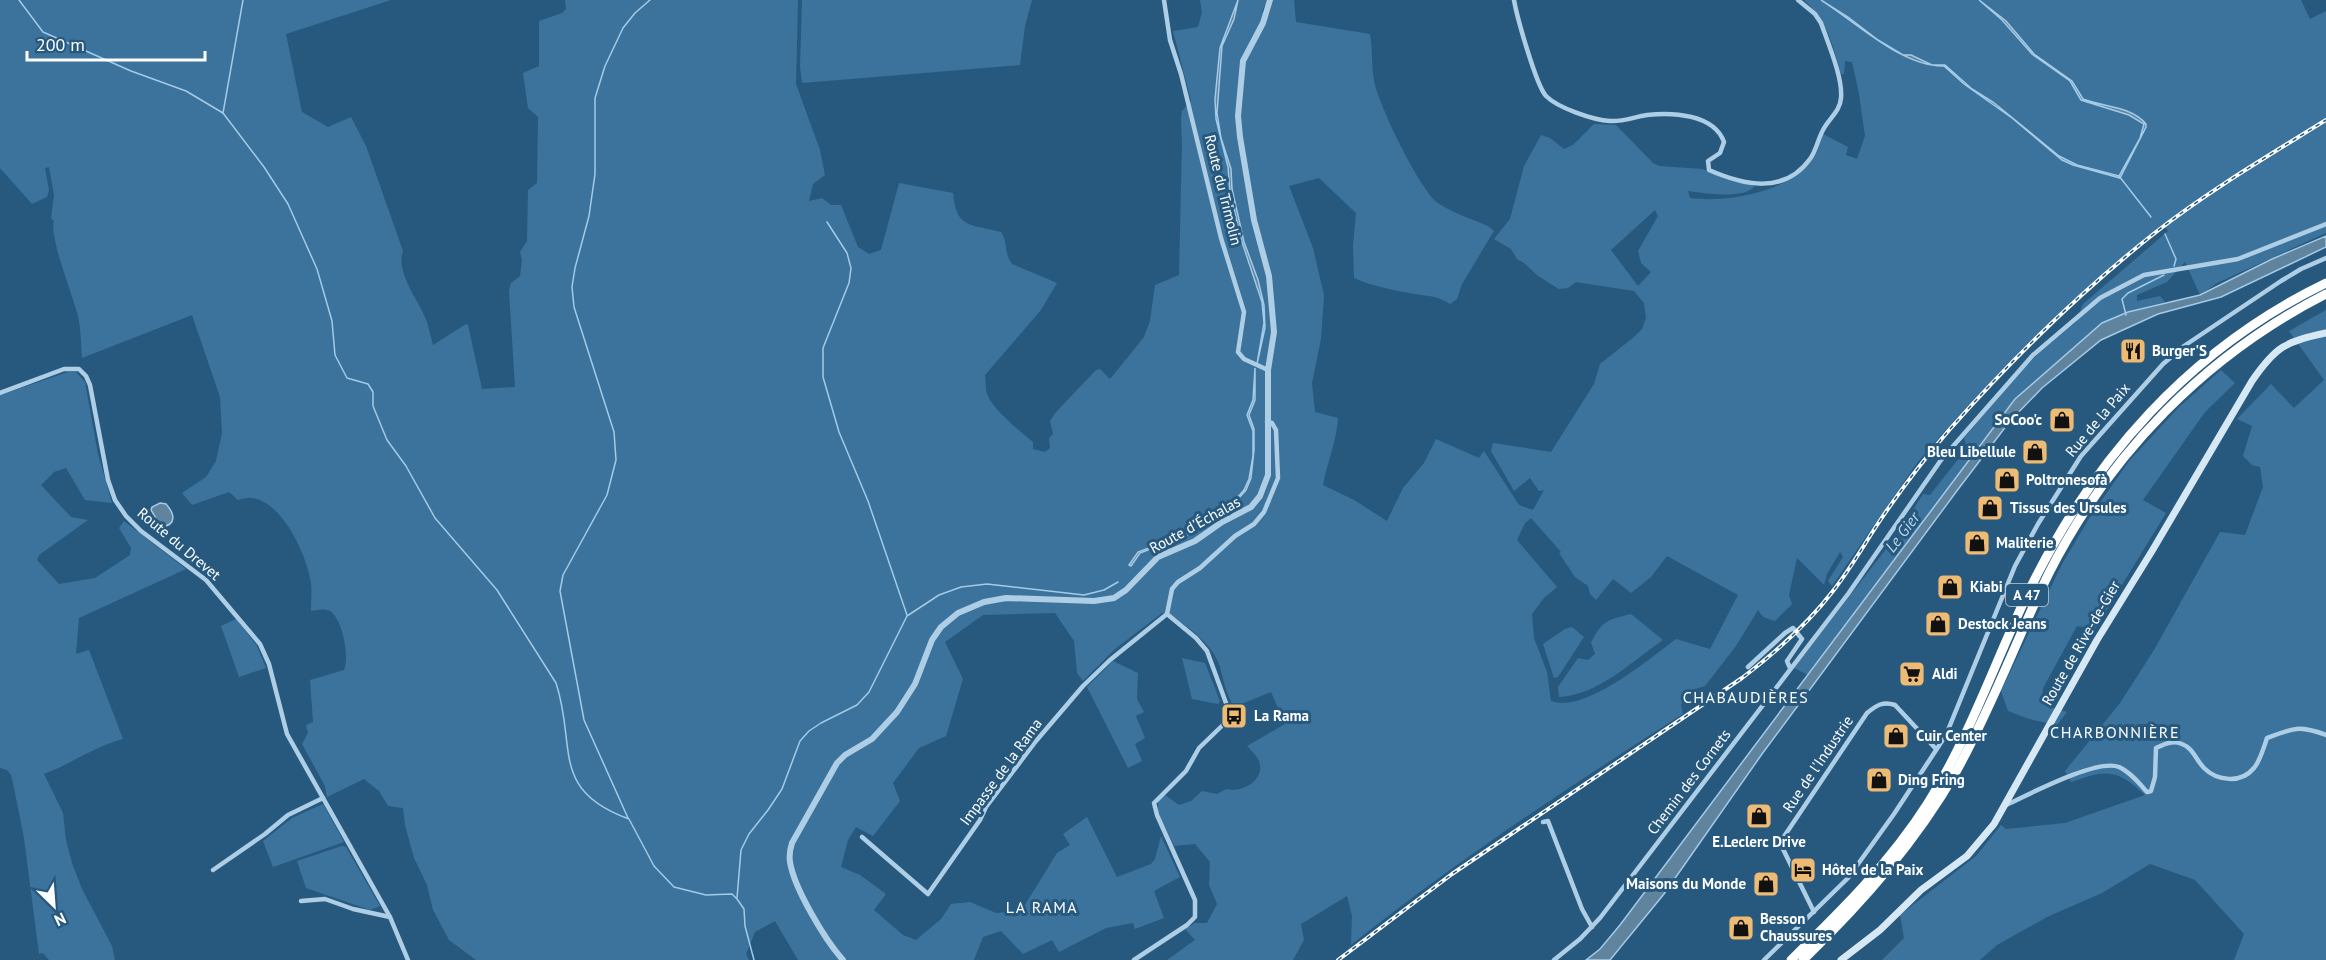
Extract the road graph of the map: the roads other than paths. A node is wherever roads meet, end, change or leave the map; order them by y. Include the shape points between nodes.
1 (1164, 0) edge
2 (1270, 0) edge
3 (1514, 0) edge
4 (1798, 0) edge
5 (2326, 224) edge
6 (2326, 258) edge
7 (2326, 283) edge
8 (2326, 294) edge
9 (2326, 333) edge
10 (1268, 370) junction
11 (0, 393) edge
12 (1267, 422) junction
13 (1167, 614) junction
14 (1749, 667) dead end
15 (1790, 668) junction
16 (2326, 735) edge
17 (1936, 749) junction
18 (323, 798) junction
19 (2004, 806) junction
20 (1543, 822) dead end
21 (862, 837) dead end
22 (213, 870) dead end
23 (301, 901) dead end
24 (1814, 912) junction
25 (390, 916) junction
26 (1592, 927) junction
27 (408, 960) edge
28 (843, 960) edge
29 (1134, 960) edge
30 (1554, 960) edge
31 (1764, 960) edge
32 (1791, 960) edge
33 (1803, 960) edge
34 (1841, 960) edge

1 - 10 street, Route du Trimolin via 1170,40 1244,312 1238,352
2 - 10 street, Route d'Échalas via 1243,61 1238,116 1254,220 1272,293 1274,332
3 - 4 street via 1525,44 1547,97 1566,108 1609,121 1663,113 1704,121 1724,142 1720,153 1708,161 1709,170 1735,180 1764,184 1789,176 1810,160 1841,104 1841,84 1821,23
5 - 15 street via 2238,259 2144,275 2100,298 2033,355 1941,460 1880,550
6 - 17 street, Rue de la Paix via 2281,281 2184,346 2163,364 2081,456 2015,566 1946,735
7 - 32 highway, A 47 via 2268,315 2201,364 2141,421 2097,475 2062,528 2027,594 1971,721 1928,802 1875,874
8 - 33 highway, A 47 via 2275,322 2205,374 2115,467 2054,564 1958,769 1935,807 1873,889
9 - 19 main road, Route de Rive-de-Gier via 2280,347 2252,381 2097,640
10 - 12 street, Route d'Échalas
11 - 18 street, Route du Drevet via 64,369 74,368 86,375 115,500 141,531 206,580 254,636 269,664 287,734
12 - 13 street via 1276,430 1278,478 1264,512 1200,568 1178,582
12 - 28 street, Route d'Échalas via 1268,475 1257,502 1195,541 1158,557 1122,593 1094,601 993,600 958,613 936,634 906,700 872,739 837,763 792,843 792,873 827,939
13 - 21 street, Impasse de la Rama via 1101,668 1049,724 986,807 928,894
13 - 29 street via 1207,651 1230,714 1199,748 1186,771 1154,803 1195,900 1195,917
14 - 15 street, Chemin des Cornets via 1793,628 1802,639 1787,661
15 - 26 street, Chemin des Cornets
16 - 19 street via 2295,728 2267,738 2254,768 2229,780 2216,777 2184,744 2171,741 2156,748 2151,791 2147,792 2118,766 2098,766
17 - 24 street, Rue de la Paix via 1848,878
17 - 24 street, Rue de l'Industrie via 1895,705 1886,702 1867,713 1783,838 1782,847
18 - 22 street via 288,815
18 - 25 street, Route du Drevet
19 - 34 main road, Route de Rive-de-Gier via 1967,856 1921,890 1880,930
20 - 26 street via 1548,821
23 - 25 street via 324,899
24 - 31 street, Rue de la Paix
25 - 27 street, Route du Drevet
26 - 30 street, Chemin des Cornets

